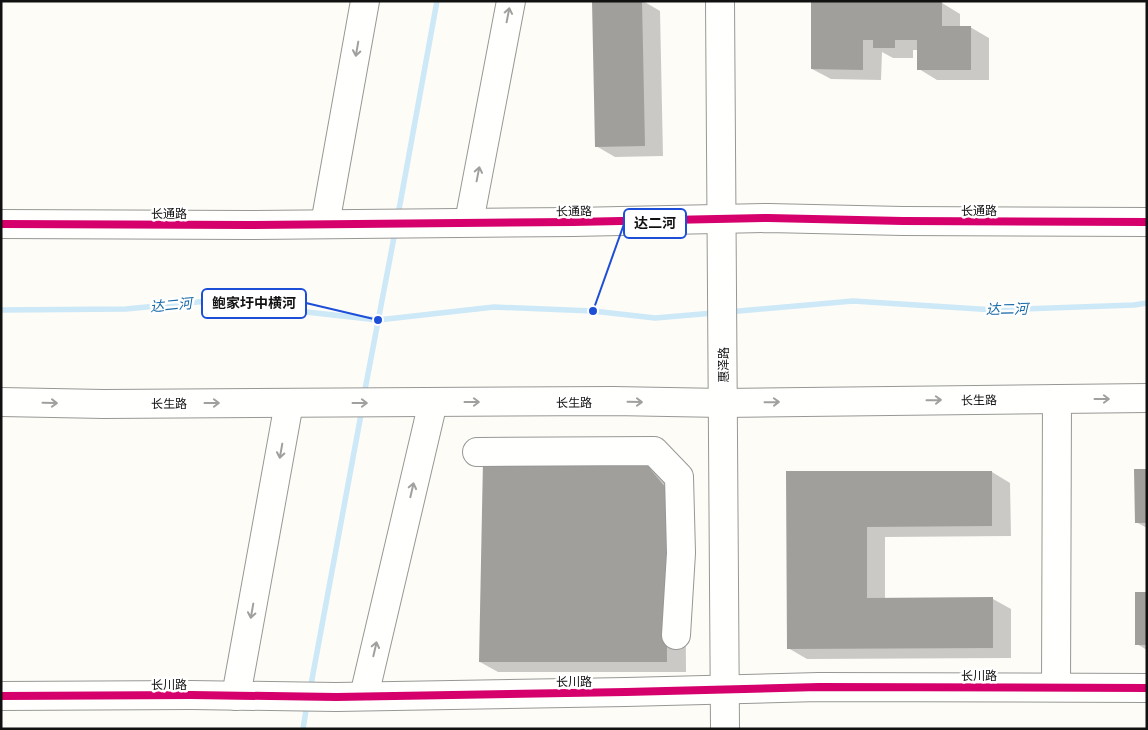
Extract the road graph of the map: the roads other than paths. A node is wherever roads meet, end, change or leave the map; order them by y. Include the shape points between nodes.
1 (365, 1) edge
2 (511, 1) edge
3 (720, 1) edge
4 (722, 218) junction
5 (1147, 222) edge
6 (458, 223) junction
7 (1, 224) edge
8 (333, 224) junction
9 (1147, 398) edge
10 (1057, 399) junction
11 (1, 402) edge
12 (419, 402) junction
13 (302, 403) junction
14 (723, 403) junction
15 (477, 452) dead end
16 (724, 551) junction
17 (681, 553) junction
18 (676, 636) dead end
19 (1056, 687) junction
20 (725, 688) junction
21 (1147, 688) edge
22 (1, 696) edge
23 (236, 696) junction
24 (364, 696) junction
25 (725, 729) edge

1 -> 8 street
6 -> 2 street
3 - 4 street, 惠泽路
4 - 5 street, 长通路
4 - 6 street, 长通路
4 - 14 street, 惠泽路
6 - 8 street, 长通路
7 - 8 street, 长通路
10 -> 9 street, 长生路
14 -> 10 street, 长生路
10 - 19 street
11 -> 13 street, 长生路
13 -> 12 street, 长生路
12 -> 14 street, 长生路
24 -> 12 street
13 -> 23 street
14 - 16 street, 惠泽路
15 - 17 street via 654,451 679,477
16 - 17 street
16 - 20 street, 惠泽路
17 - 18 street
19 - 20 street, 长川路
19 - 21 street, 长川路
20 - 24 street, 长川路
20 - 25 street, 惠泽路
22 - 23 street, 长川路
23 - 24 street, 长川路

